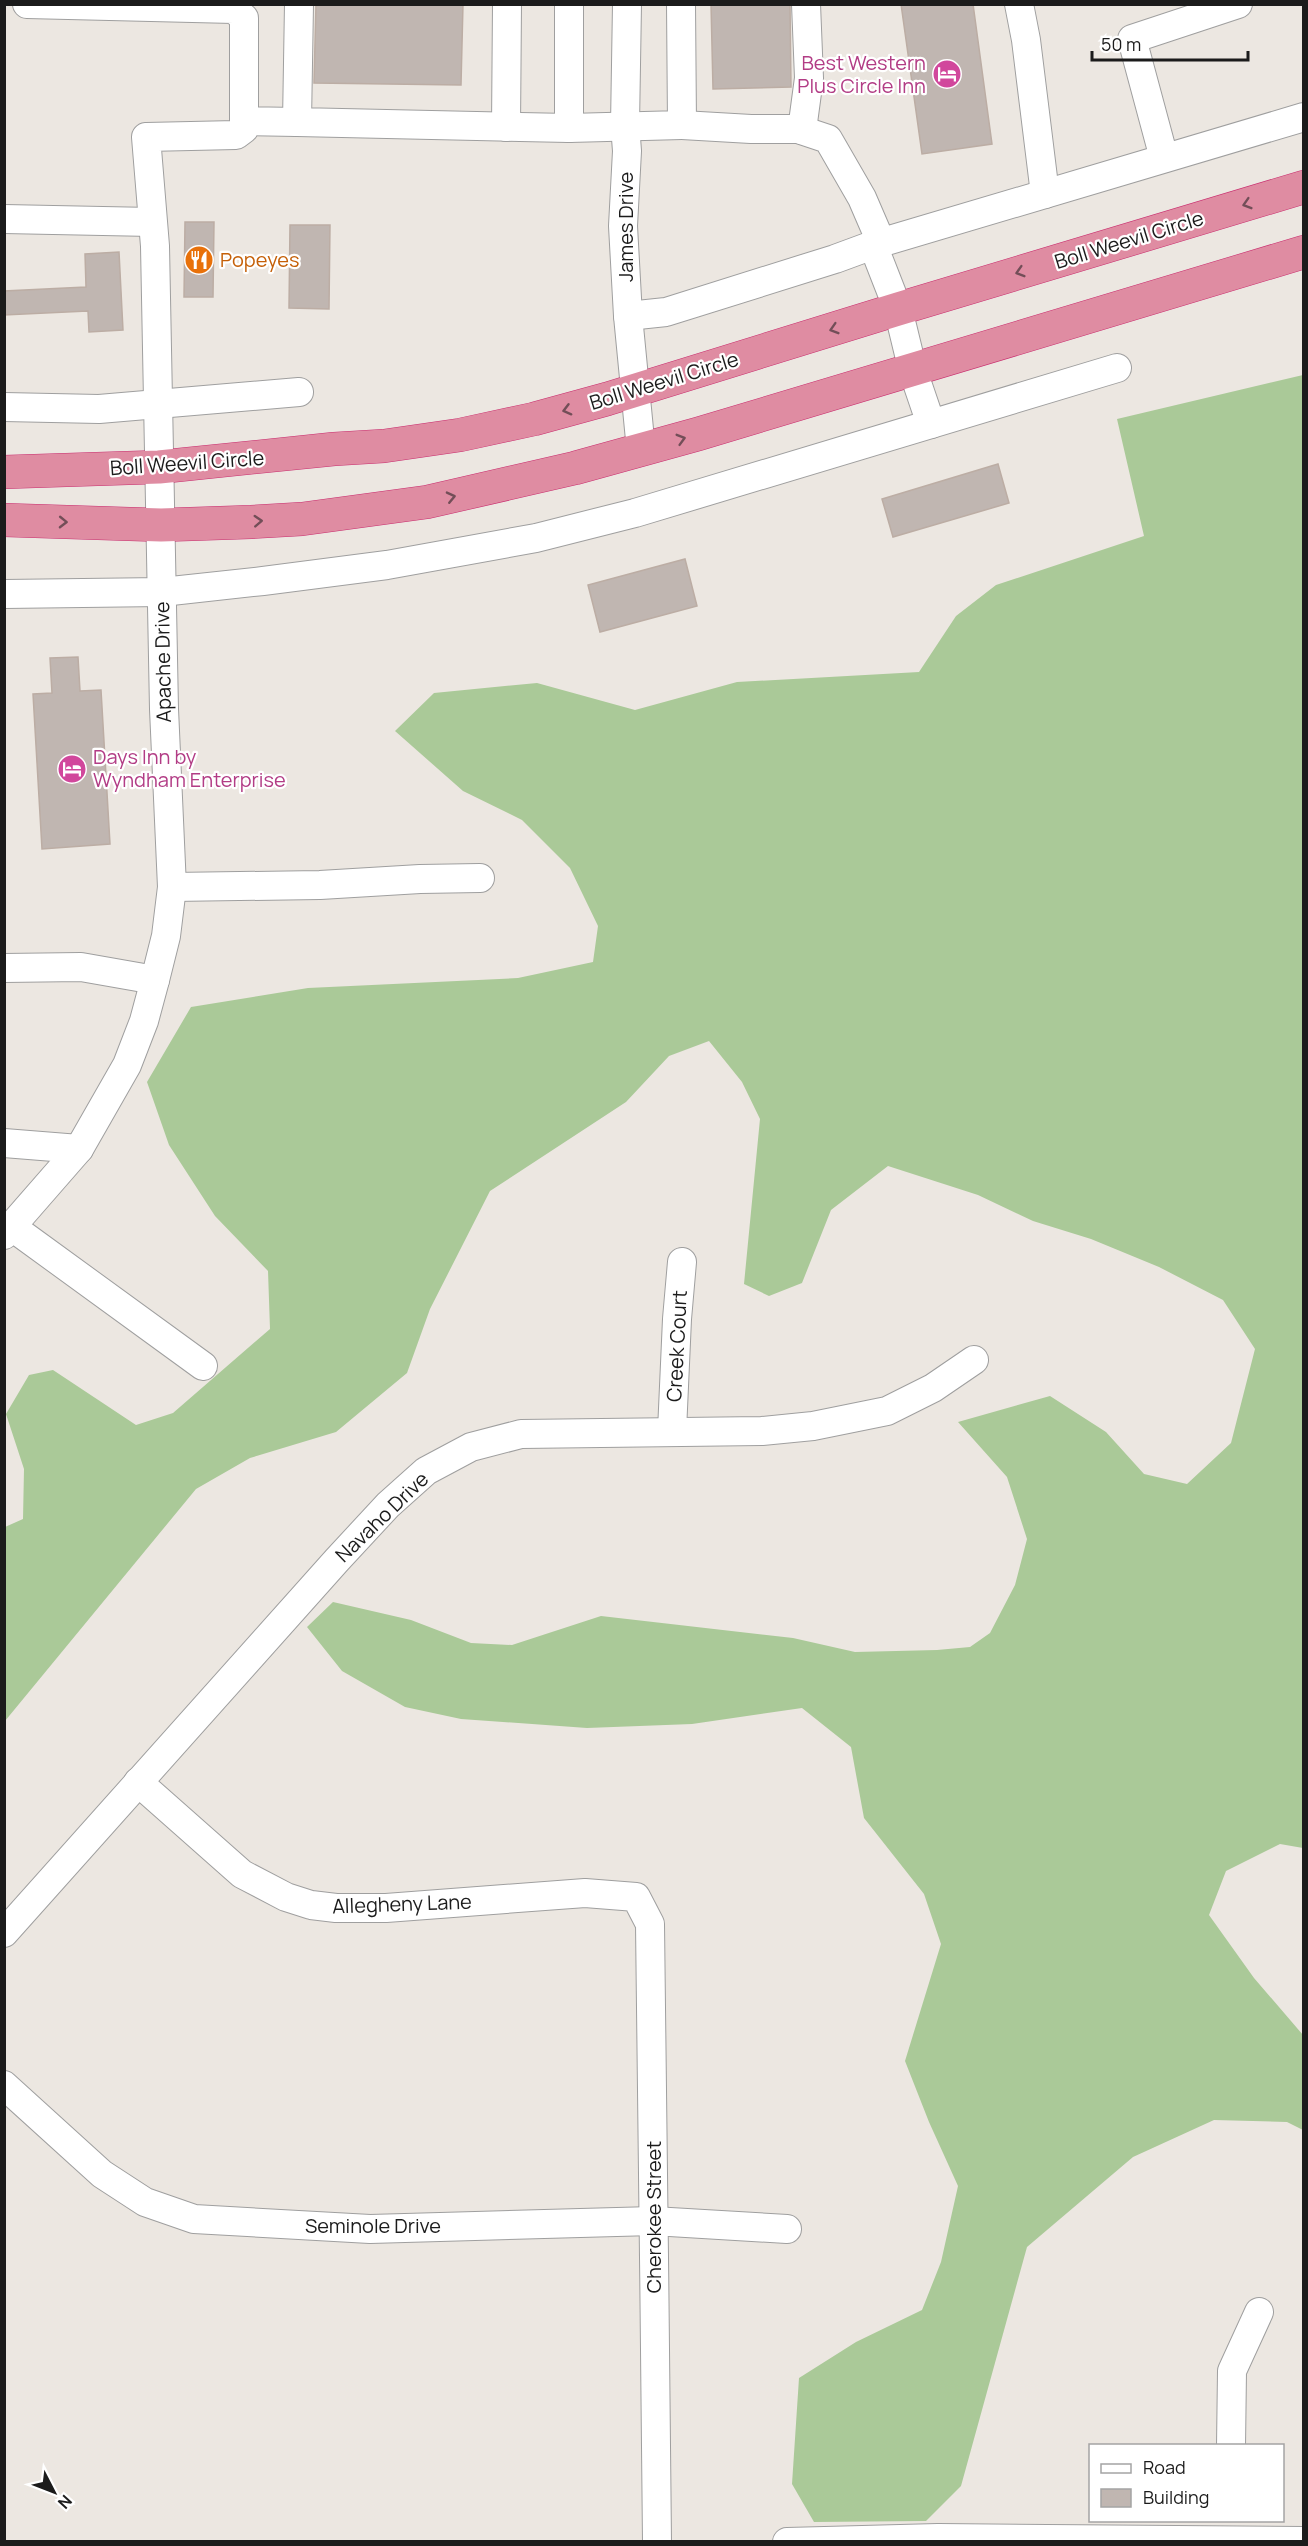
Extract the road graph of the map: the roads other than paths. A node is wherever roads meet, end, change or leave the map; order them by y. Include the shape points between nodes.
1 (27, 4) edge
2 (298, 4) edge
3 (507, 4) edge
4 (569, 4) edge
5 (627, 4) edge
6 (681, 4) edge
7 (806, 4) edge
8 (1019, 4) edge
9 (1238, 4) edge
10 (1304, 117) edge
11 (244, 121) junction
12 (297, 122) junction
13 (625, 125) junction
14 (682, 125) junction
15 (506, 126) junction
16 (569, 128) junction
17 (802, 130) junction
18 (1164, 158) junction
19 (1304, 187) edge
20 (1045, 194) junction
21 (4, 219) edge
22 (152, 222) junction
23 (877, 244) junction
24 (1304, 252) edge
25 (898, 309) junction
26 (628, 316) junction
27 (1117, 368) dead end
28 (913, 371) junction
29 (635, 391) junction
30 (299, 392) dead end
31 (158, 406) junction
32 (4, 407) edge
33 (931, 424) junction
34 (640, 450) junction
35 (159, 467) junction
36 (4, 472) edge
37 (4, 520) edge
38 (160, 525) junction
39 (162, 592) junction
40 (4, 594) edge
41 (480, 878) dead end
42 (172, 887) junction
43 (4, 968) edge
44 (155, 980) junction
45 (4, 1143) edge
46 (79, 1149) junction
47 (8, 1231) edge
48 (682, 1262) dead end
49 (974, 1360) dead end
50 (203, 1366) dead end
51 (672, 1431) junction
52 (138, 1782) junction
53 (636, 1896) joint
54 (4, 1933) edge
55 (4, 2085) edge
56 (653, 2221) junction
57 (788, 2229) dead end
58 (1258, 2312) dead end
59 (1231, 2444) edge
60 (1230, 2534) edge
61 (657, 2541) edge
62 (787, 2541) edge
63 (1304, 2541) edge

1 - 11 street via 234,9 244,18
2 - 12 street
3 - 15 street
4 - 16 street
5 - 13 street, James Drive
6 - 14 street
7 - 17 street via 809,78
8 - 20 street
9 - 18 street via 1132,39
10 - 18 street
11 - 12 street
11 - 22 street, Apache Drive via 244,129 236,135 147,137
12 - 15 street
13 - 14 street
13 - 16 street
13 - 26 street, James Drive via 623,226
14 - 17 street
15 - 16 street
17 - 23 street via 828,139 862,198
18 - 20 street
19 -> 25 highway, Boll Weevil Circle
20 - 23 street
21 - 22 street
22 - 31 street, Apache Drive
23 - 25 street
23 - 26 street via 666,312
24 - 28 highway
25 - 28 street
25 -> 29 highway, Boll Weevil Circle
26 - 29 street, James Drive
27 - 33 street
28 - 33 street
34 -> 28 highway
29 - 34 street, James Drive
29 -> 35 highway, Boll Weevil Circle via 460,435
30 - 31 street
31 - 32 street via 99,410
31 - 35 street, Apache Drive
33 - 39 street via 635,513 537,538 387,565
38 -> 34 highway via 302,519 402,507
35 - 36 highway, Boll Weevil Circle
35 - 38 street, Apache Drive
37 -> 38 highway
38 - 39 street, Apache Drive
39 - 40 street
39 - 42 street, Apache Drive
41 - 42 street
42 - 44 street, Apache Drive
43 - 44 street via 81,967
44 - 46 street, Apache Drive via 127,1065
45 - 46 street
46 - 47 street, Apache Drive
47 - 50 street
48 - 51 street, Creek Court
49 - 51 street, Navaho Drive via 933,1388 887,1411 762,1431
51 - 52 street, Navaho Drive via 521,1434 471,1447 426,1471 359,1536
52 - 53 street, Allegheny Lane via 242,1874 311,1905 386,1908 585,1893
52 - 54 street, Navaho Drive
53 - 56 street, Cherokee Street via 650,1924
55 - 56 street, Seminole Drive via 102,2175 145,2202 194,2219 370,2229
56 - 57 street, Seminole Drive
56 - 61 street, Cherokee Street
58 - 59 street via 1232,2371
60 - 62 street
60 - 63 street

